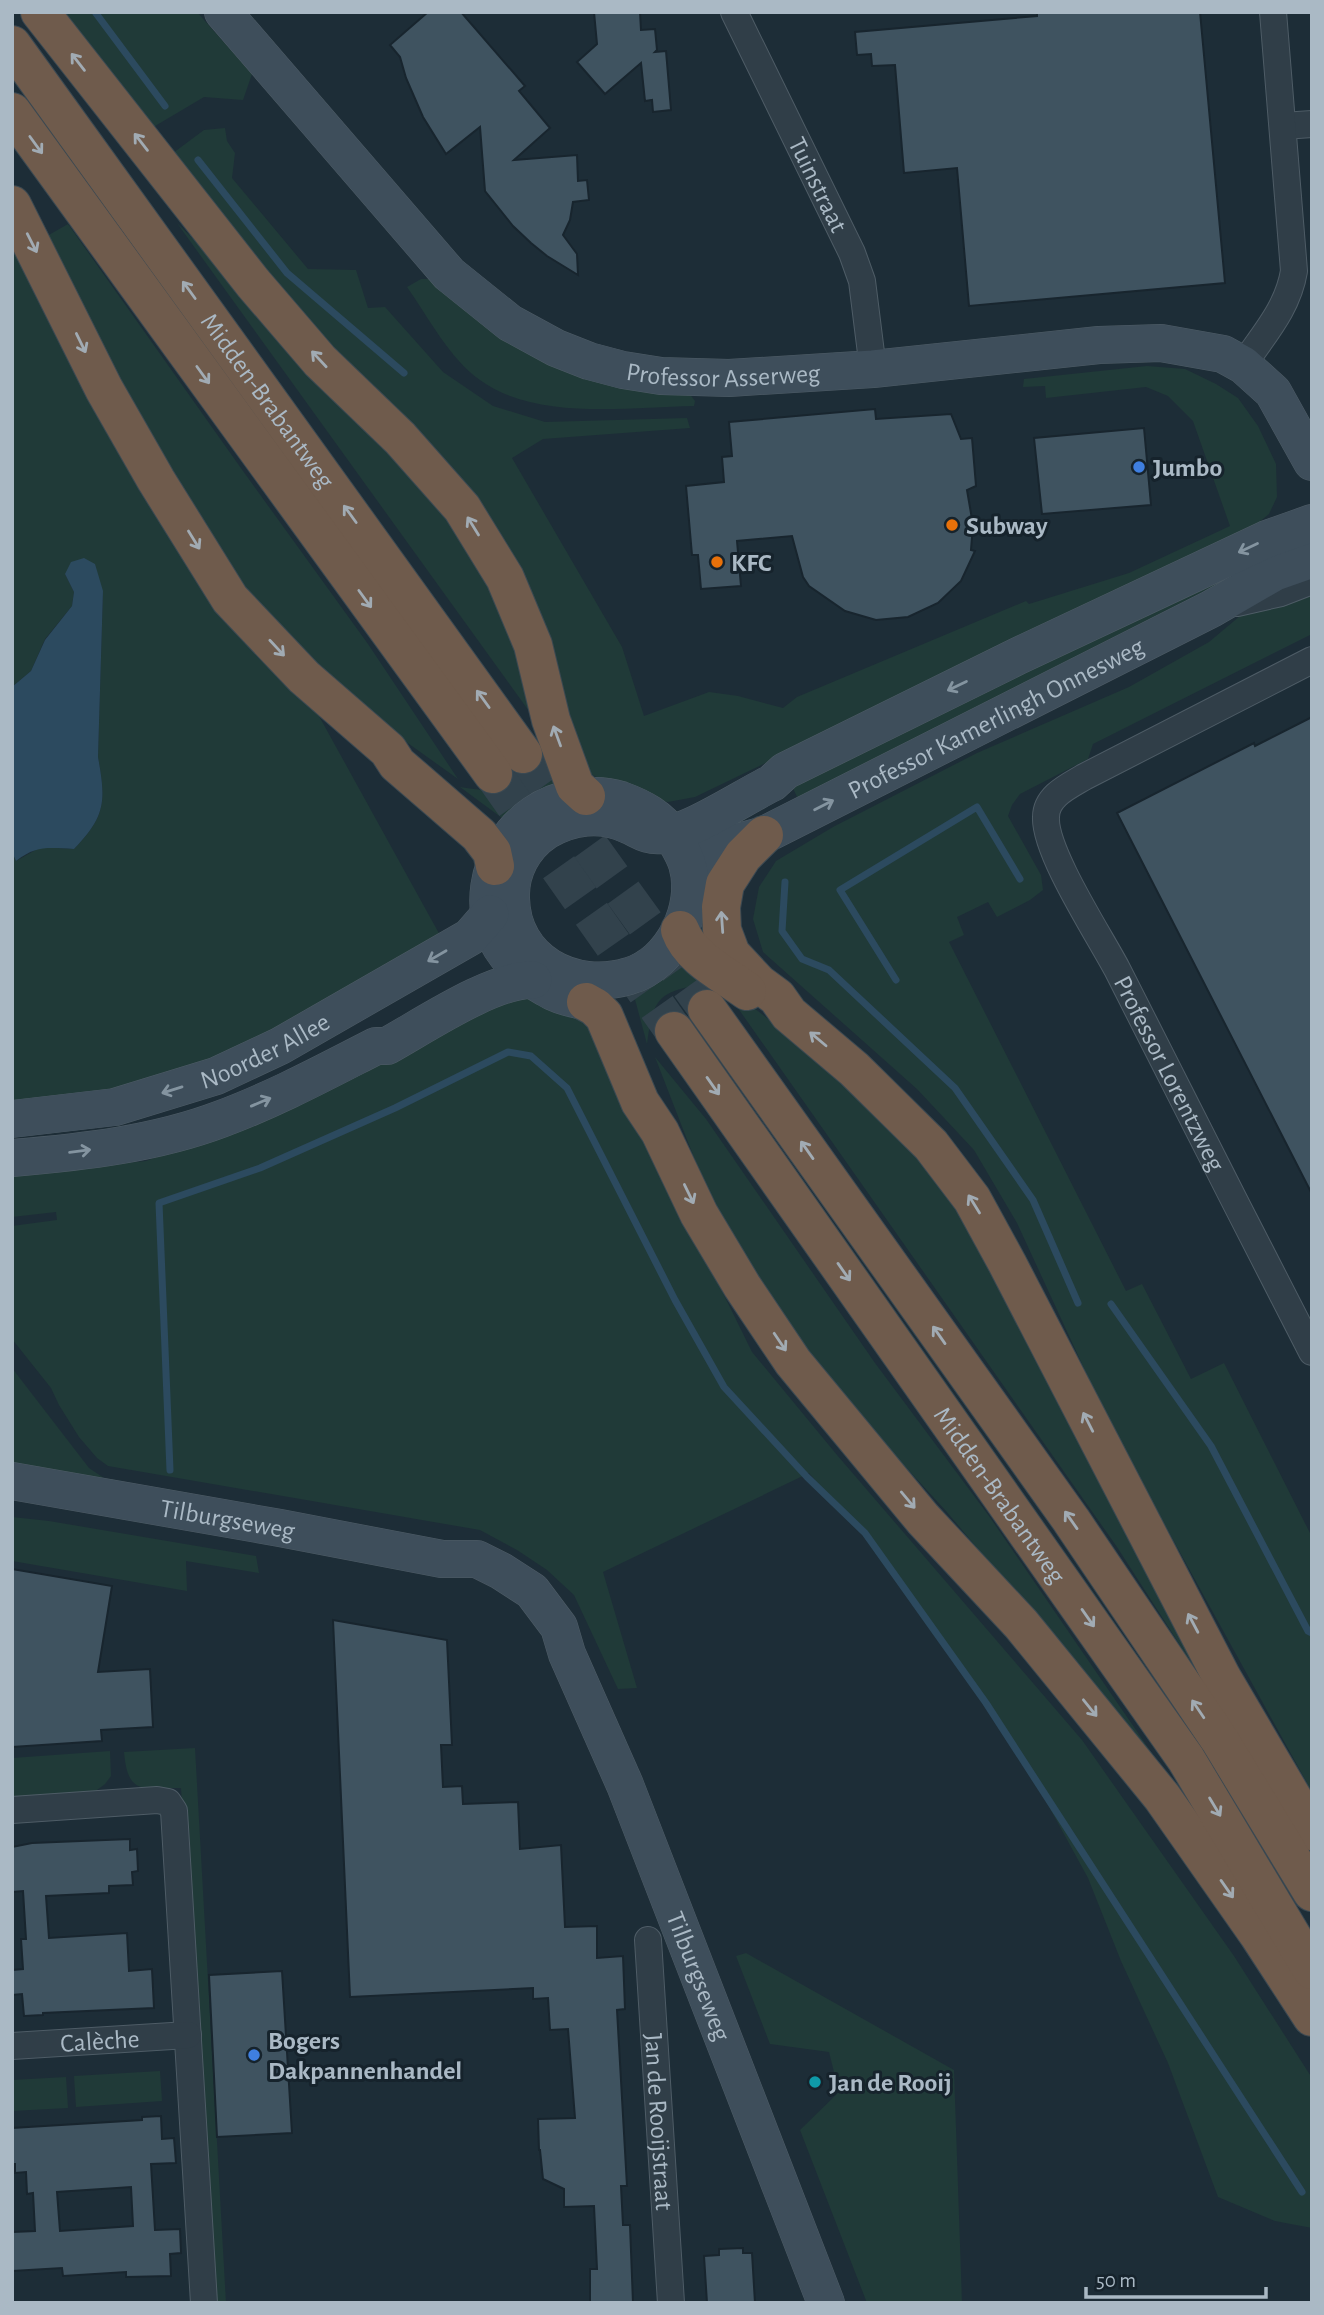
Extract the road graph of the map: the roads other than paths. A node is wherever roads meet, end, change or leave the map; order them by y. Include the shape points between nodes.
1 (40, 12) edge
2 (223, 12) edge
3 (734, 12) edge
4 (1273, 12) edge
5 (12, 45) edge
6 (12, 113) edge
7 (1312, 124) edge
8 (1283, 126) junction
9 (12, 205) edge
10 (1243, 365) junction
11 (873, 369) junction
12 (1312, 462) edge
13 (1312, 523) edge
14 (1312, 559) edge
15 (1312, 582) edge
16 (1211, 608) junction
17 (1312, 660) edge
18 (586, 796) junction
19 (662, 824) junction
20 (764, 835) junction
21 (507, 857) junction
22 (690, 884) junction
23 (490, 915) junction
24 (680, 930) junction
25 (528, 968) junction
26 (590, 991) junction
27 (707, 1009) tunnel mouth
28 (789, 1014) junction
29 (674, 1031) tunnel mouth
30 (12, 1119) edge
31 (12, 1158) edge
32 (1312, 1352) edge
33 (12, 1481) edge
34 (12, 1810) edge
35 (1312, 1831) edge
36 (1312, 1892) edge
37 (648, 1940) dead end
38 (1312, 1970) edge
39 (1312, 2017) edge
40 (188, 2035) junction
41 (12, 2046) edge
42 (204, 2303) edge
43 (671, 2303) edge
44 (826, 2303) edge

18 -> 1 highway via 575,786 551,720 533,645 505,578 462,508 400,438 320,361 253,283
2 - 11 street, Professor Asserweg via 449,274 527,333 589,360 661,376 729,378
3 - 11 street, Tuinstraat via 852,253 862,281
4 - 8 street
6 -> 5 highway, Midden-Brabantweg via 508,764
7 - 8 street
8 - 10 street via 1293,281 1279,315
9 -> 21 highway via 104,389 230,598 304,677 388,750 397,764 479,835 492,852
10 - 11 street, Professor Asserweg via 1223,354 1161,343 1099,345
10 - 12 street, Professor Asserweg via 1273,392
13 -> 19 street, Professor Kamerlingh Onnesweg via 1267,539 1018,656 785,771 772,783
14 - 16 street, Professor Kamerlingh Onnesweg via 1275,572
15 - 16 street
20 -> 16 street, Professor Kamerlingh Onnesweg
17 - 32 street, Professor Lorentzweg via 1084,777 1056,795 1045,813 1047,834 1059,861
18 - 19 street via 614,798
18 - 21 street via 536,811 518,826
19 - 21 street via 650,835 607,818 579,818 539,836 523,854
19 - 22 street via 688,865
20 - 22 street, Professor Kamerlingh Onnesweg via 727,845 697,863
28 -> 20 highway via 777,997 738,963 722,930 725,884
21 - 23 street via 489,890
21 - 25 street via 511,904
22 - 24 street
23 - 25 street via 497,939
23 -> 30 street, Noorder Allee via 470,937 280,1045 216,1076 115,1107
24 - 26 street via 662,955 642,970
24 - 28 highway via 685,943 699,956 772,1008
25 - 26 street via 560,995
31 -> 25 street, Noorder Allee via 120,1146 220,1119 298,1087 376,1046 382,1035 485,974 505,965
26 -> 39 highway via 640,1102 660,1132 699,1214 793,1362 923,1519 1021,1624 1162,1797
36 -> 27 highway, Midden-Brabantweg via 1219,1739 1071,1520
35 -> 28 highway via 1222,1678 972,1199 932,1145
29 -> 38 highway, Midden-Brabantweg via 1186,1759
33 - 44 street, Tilburgseweg via 442,1559 512,1604 567,1654 652,1852
34 - 40 street via 168,1802 174,1811
37 - 43 street, Jan de Rooijstraat
40 - 41 street, Calèche
40 - 42 street

